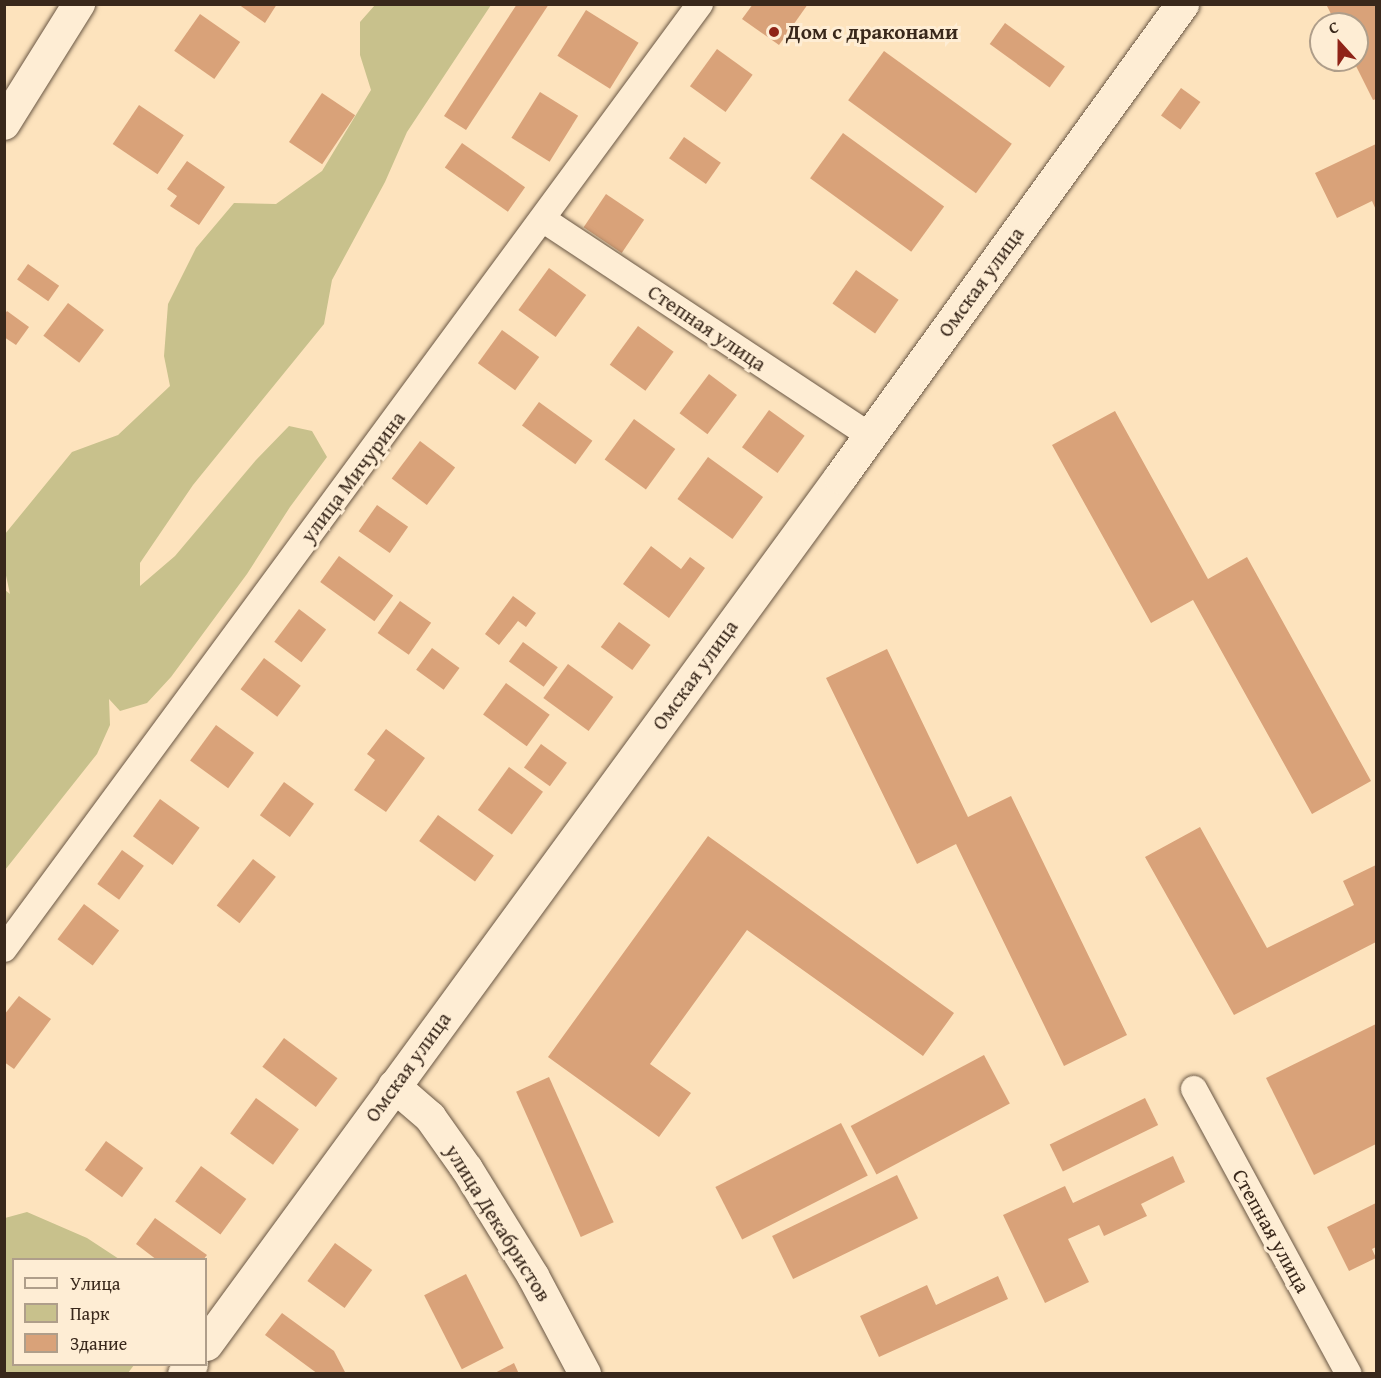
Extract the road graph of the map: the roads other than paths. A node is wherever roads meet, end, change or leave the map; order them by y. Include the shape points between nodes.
1 (78, 4) edge
2 (700, 4) edge
3 (1182, 4) edge
4 (4, 124) edge
5 (544, 220) junction
6 (870, 436) junction
7 (4, 949) edge
8 (394, 1086) junction
9 (1194, 1089) dead end
10 (207, 1343) edge
11 (585, 1374) edge
12 (1349, 1374) edge

1 - 4 street
2 - 5 street, улица Мичурина
3 - 6 main road, Омская улица
5 - 6 street, Степная улица
5 - 7 street, улица Мичурина
6 - 8 main road, Омская улица
8 - 10 main road, Омская улица
8 - 11 street, улица Декабристов via 430,1117 468,1168 533,1276
9 - 12 street, Степная улица

